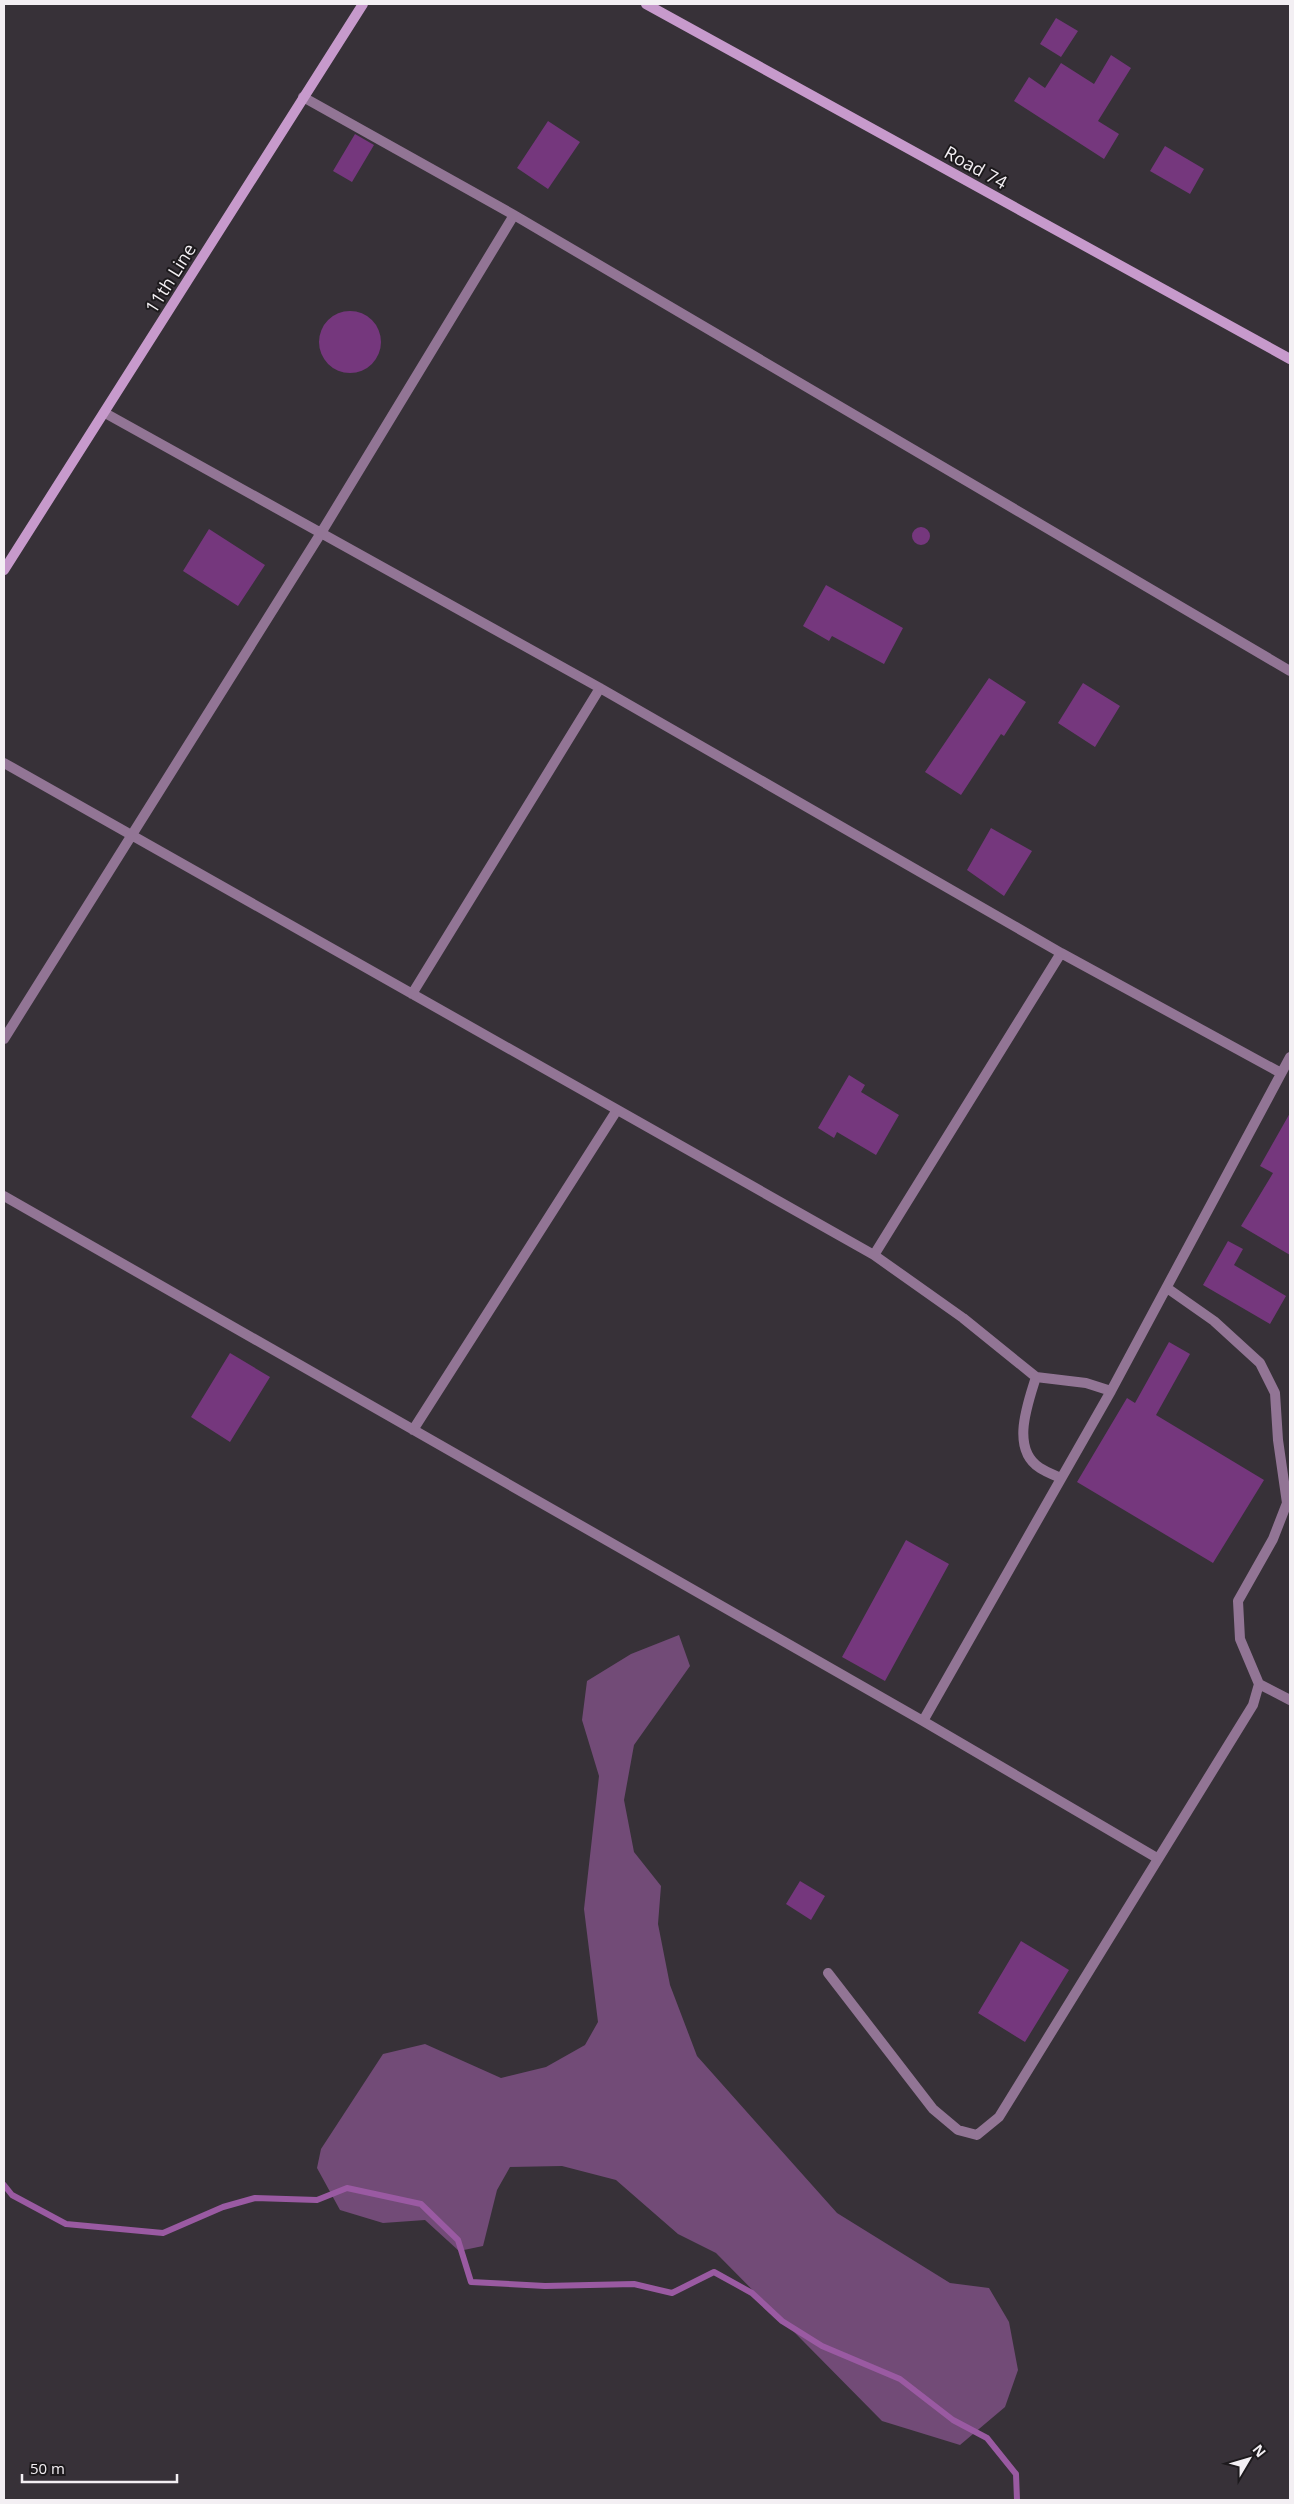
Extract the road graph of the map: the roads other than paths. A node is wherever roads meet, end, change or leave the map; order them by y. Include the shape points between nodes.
1 (363, 4) edge
2 (646, 4) edge
3 (303, 97) junction
4 (514, 215) junction
5 (1290, 359) edge
6 (104, 413) junction
7 (321, 533) junction
8 (4, 570) edge
9 (1290, 671) edge
10 (600, 688) junction
11 (4, 763) edge
12 (131, 836) junction
13 (1061, 954) junction
14 (412, 994) junction
15 (4, 1039) edge
16 (1290, 1057) edge
17 (1281, 1073) junction
18 (617, 1110) junction
19 (4, 1196) edge
20 (874, 1255) junction
21 (1167, 1288) junction
22 (1036, 1377) junction
23 (1111, 1391) junction
24 (413, 1430) junction
25 (1061, 1478) junction
26 (1259, 1684) junction
27 (1290, 1700) edge
28 (923, 1721) junction
29 (1157, 1858) junction
30 (828, 1973) dead end

1 - 3 main road, 11th Line
2 - 5 main road, Road 74
3 - 4 lane
3 - 6 main road, 11th Line
4 - 7 lane
4 - 9 lane
6 - 7 lane
6 - 8 main road, 11th Line
7 - 10 lane
7 - 12 lane
10 - 13 lane
10 - 14 lane
11 - 12 lane
12 - 14 lane
12 - 15 lane
13 - 17 lane
13 - 20 lane
14 - 18 lane
16 - 17 lane
17 - 21 lane
18 - 20 lane
18 - 24 lane
19 - 24 lane
20 - 22 lane via 963,1318
21 - 23 lane
21 - 26 lane via 1214,1321 1260,1363 1275,1393 1286,1504 1273,1539 1238,1601 1240,1639
22 - 23 lane via 1086,1383
22 - 25 lane via 1025,1418 1025,1450 1038,1468
23 - 25 lane
24 - 28 lane
25 - 28 lane
26 - 27 lane
26 - 29 lane via 1253,1705
28 - 29 lane
29 - 30 lane via 999,2117 977,2135 958,2130 933,2110

